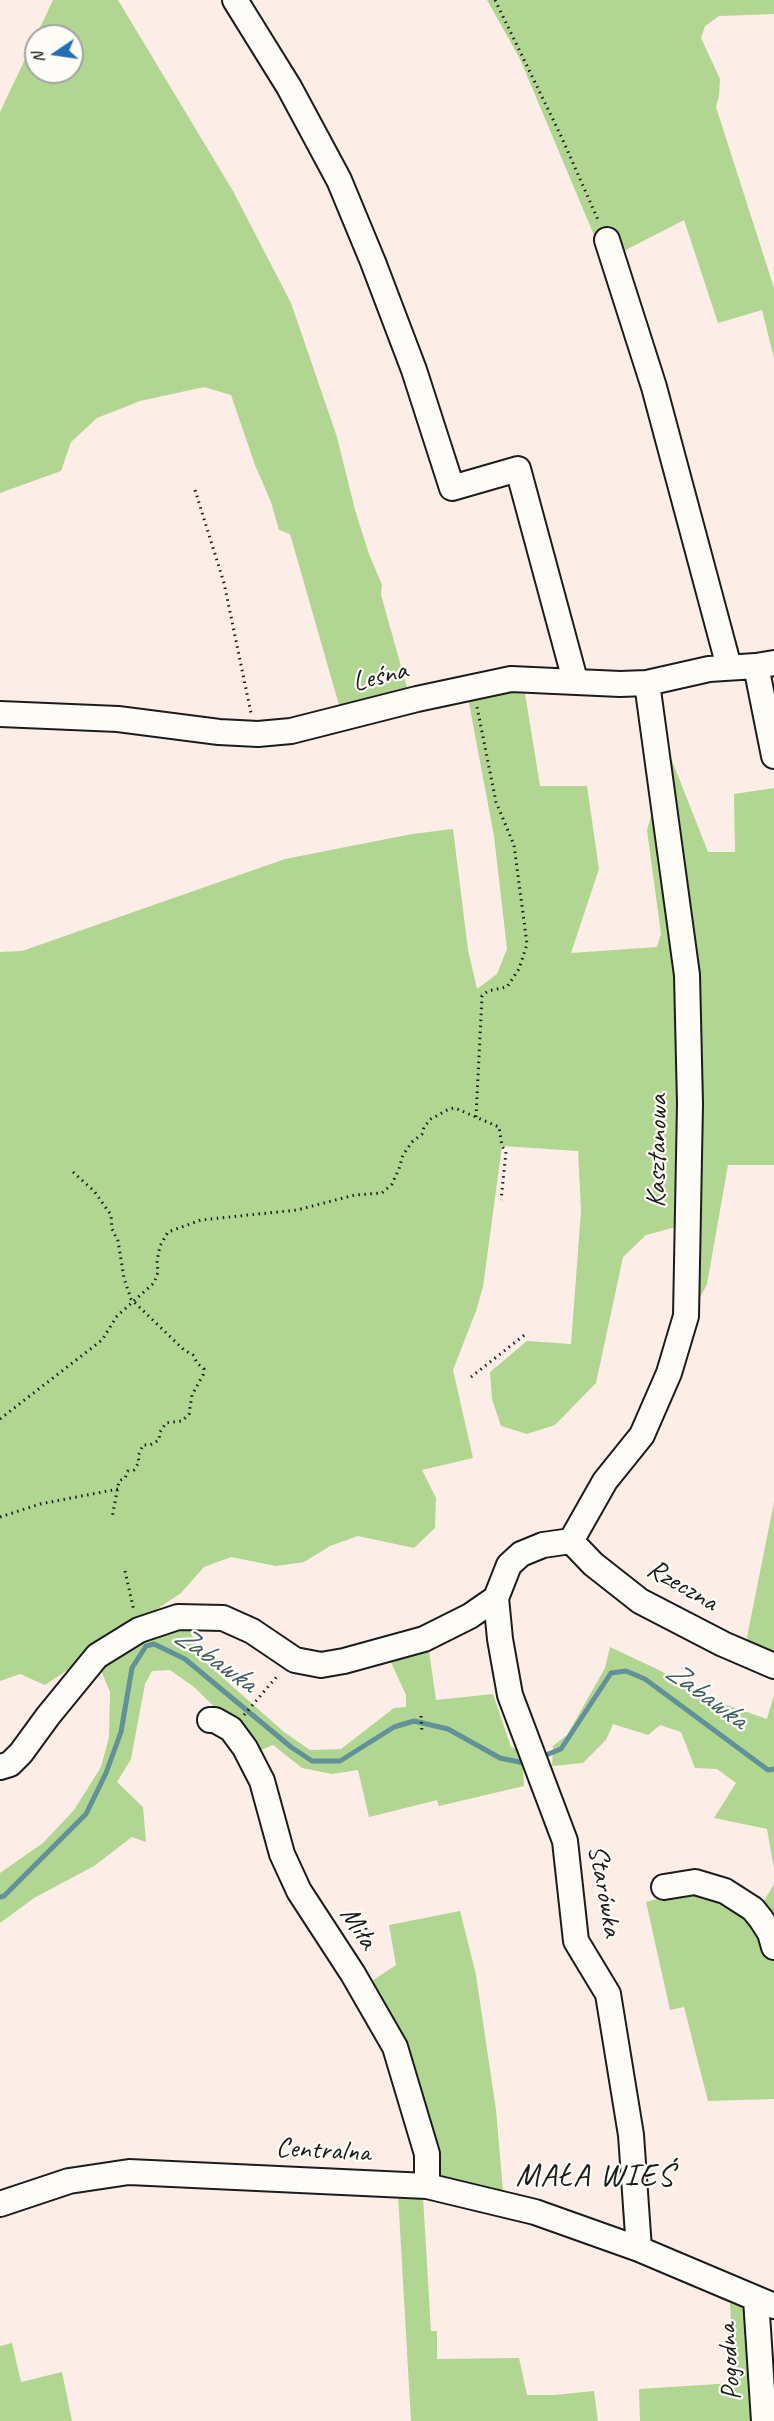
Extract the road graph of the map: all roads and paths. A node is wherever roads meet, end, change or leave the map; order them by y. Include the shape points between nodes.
1 (235, 0) edge
2 (495, 0) edge
3 (607, 240) joint
4 (195, 490) dead end
5 (765, 665) edge
6 (729, 667) junction
7 (575, 680) junction
8 (647, 683) junction
9 (475, 696) dead end
10 (0, 714) edge
11 (258, 734) junction
12 (774, 756) edge
13 (476, 1117) junction
14 (73, 1172) dead end
15 (501, 1200) dead end
16 (134, 1302) junction
17 (527, 1333) dead end
18 (471, 1377) dead end
19 (0, 1419) edge
20 (118, 1489) junction
21 (0, 1517) edge
22 (112, 1518) dead end
23 (571, 1541) junction
24 (125, 1571) dead end
25 (496, 1598) junction
26 (139, 1630) junction
27 (295, 1660) junction
28 (774, 1666) edge
29 (253, 1705) dead end
30 (421, 1716) dead end
31 (210, 1720) dead end
32 (422, 1733) dead end
33 (0, 1767) edge
34 (664, 1887) dead end
35 (774, 1947) edge
36 (428, 2186) junction
37 (0, 2204) edge
38 (639, 2249) junction
39 (765, 2303) edge
40 (764, 2421) edge

1 - 7 street via 289,87 339,180 402,338 452,488 518,469
2 - 3 path
3 - 6 street via 654,387
4 - 11 path via 224,583 249,708
5 - 6 street, Leśna
5 - 12 street
6 - 8 street, Leśna
7 - 8 street, Leśna
7 - 11 street, Leśna via 511,679 291,731
8 - 23 street, Kasztanowa via 687,975 690,1104 686,1316 669,1373 642,1435 605,1481
9 - 13 path via 496,802 514,844 527,944 519,969 507,987 482,996
10 - 11 street, Leśna via 118,719
13 - 15 path via 499,1127 506,1152
13 - 16 path via 455,1107 431,1119 403,1155 392,1184 382,1193 355,1195 297,1210 201,1220 168,1232 160,1246 154,1282
14 - 16 path via 94,1191 111,1215 124,1278
16 - 19 path via 117,1316 102,1340
16 - 20 path via 204,1369 192,1395 189,1414 182,1421 166,1423 159,1440 143,1446 139,1462 119,1481
17 - 18 path
20 - 21 path via 40,1504
20 - 22 path
23 - 25 street, Starówka via 543,1545 521,1554 509,1565
23 - 28 street, Rzeczna via 640,1601
24 - 26 path
25 - 27 street via 424,1639 321,1665
25 - 38 street, Starówka via 510,1695 565,1841 576,1941 608,1994 631,2135
26 - 27 street via 178,1617 223,1618 252,1631
26 - 33 street via 97,1656 21,1753 10,1764
27 - 29 path
30 - 32 path
31 - 36 street, Miła via 231,1730 245,1748 262,1781 282,1854 299,1891 395,2047 427,2154
34 - 35 street via 695,1882 725,1891 753,1909 766,1926
36 - 37 street, Centralna via 129,2172 69,2181
36 - 38 street, Centralna via 535,2212
38 - 39 street, Centralna
39 - 40 street, Pogodna

